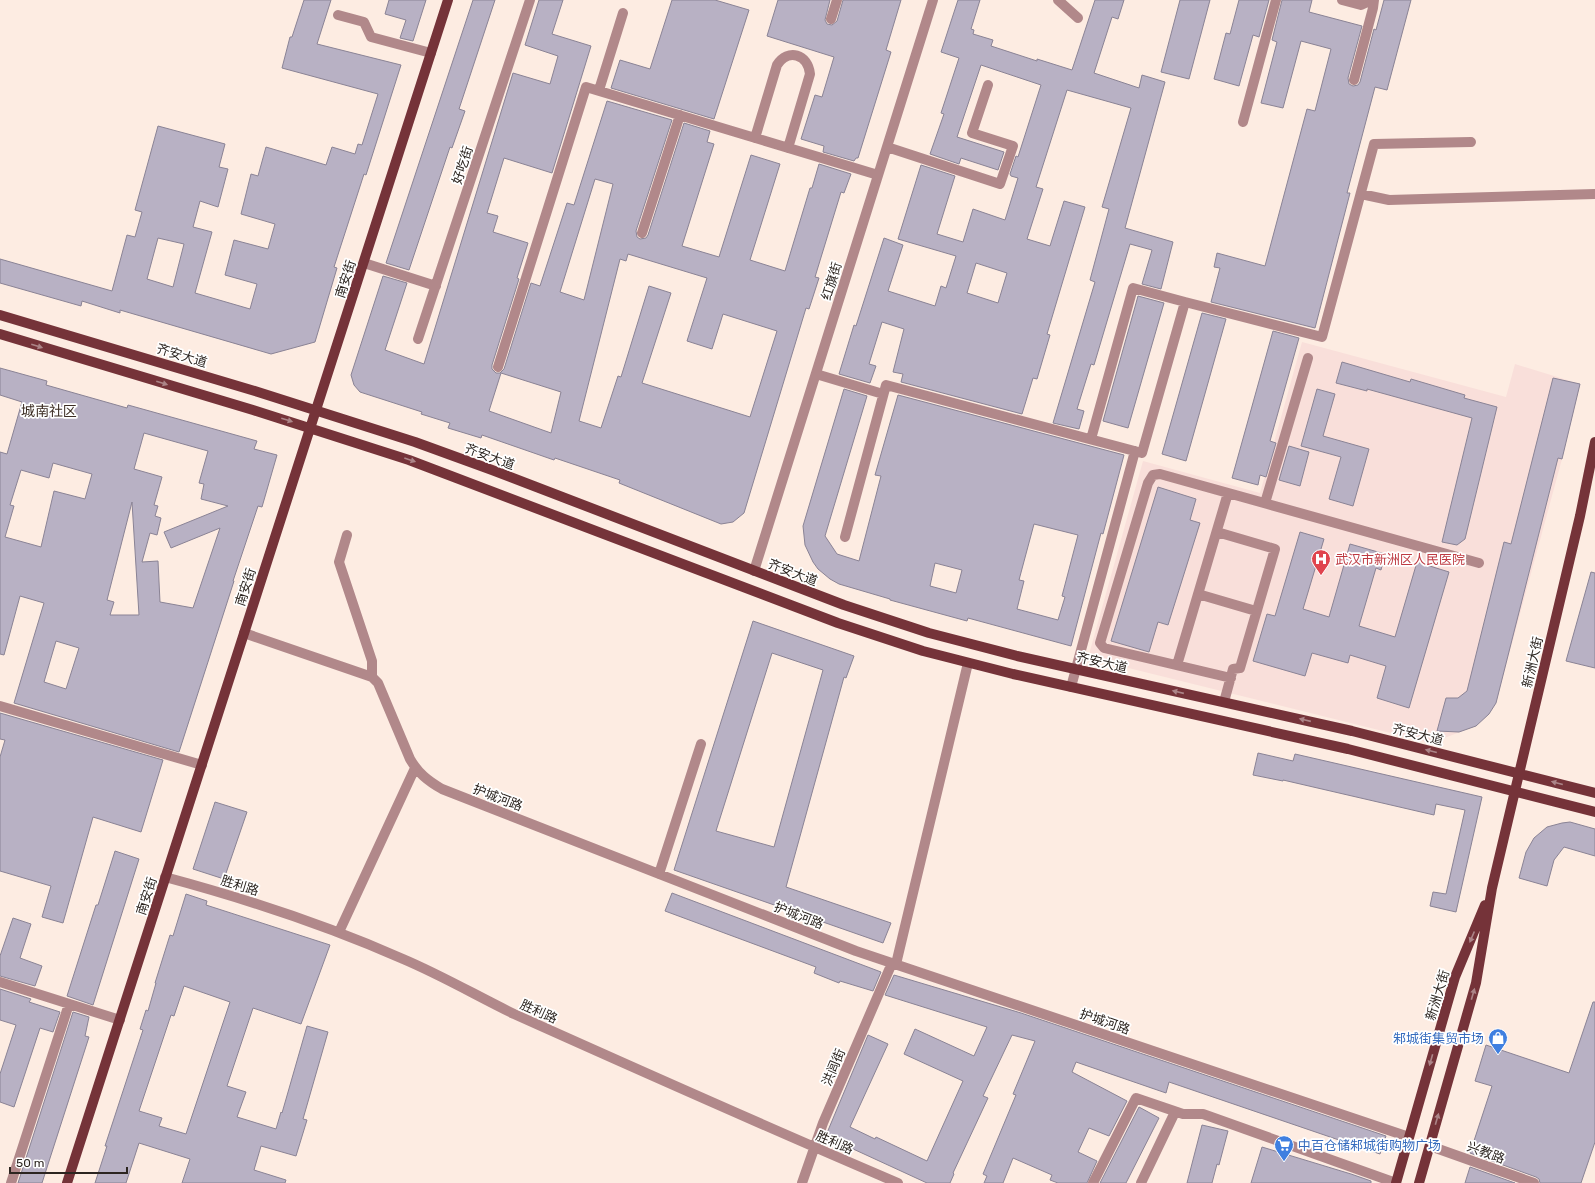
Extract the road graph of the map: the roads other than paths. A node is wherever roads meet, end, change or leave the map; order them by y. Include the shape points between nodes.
1 (448, 0) edge
2 (530, 0) edge
3 (837, 0) edge
4 (933, 0) edge
5 (1058, 0) edge
6 (1276, 0) edge
7 (1342, 0) edge
8 (1373, 0) edge
9 (623, 13) dead end
10 (338, 15) dead end
11 (1078, 18) dead end
12 (831, 19) dead end
13 (431, 53) junction
14 (1354, 80) dead end
15 (988, 85) dead end
16 (599, 90) junction
17 (680, 115) junction
18 (1243, 122) dead end
19 (755, 138) junction
20 (1471, 142) dead end
21 (887, 147) junction
22 (788, 148) junction
23 (878, 175) junction
24 (1360, 194) junction
25 (1595, 194) edge
26 (642, 233) dead end
27 (364, 263) junction
28 (436, 286) junction
29 (1185, 302) junction
30 (0, 315) edge
31 (0, 334) edge
32 (418, 339) dead end
33 (1308, 358) dead end
34 (498, 367) dead end
35 (816, 374) junction
36 (884, 394) junction
37 (316, 410) junction
38 (310, 427) junction
39 (1090, 439) junction
40 (1595, 442) edge
41 (1135, 451) junction
42 (1228, 493) junction
43 (1265, 503) junction
44 (1217, 532) junction
45 (347, 535) dead end
46 (845, 537) dead end
47 (1479, 563) dead end
48 (754, 571) junction
49 (1198, 594) junction
50 (1256, 611) junction
51 (244, 633) junction
52 (968, 663) junction
53 (1176, 665) junction
54 (1076, 669) junction
55 (372, 677) junction
56 (1231, 678) junction
57 (1071, 687) junction
58 (1224, 702) junction
59 (0, 706) edge
60 (701, 744) dead end
61 (202, 765) junction
62 (415, 768) junction
63 (1519, 773) junction
64 (1515, 791) junction
65 (1595, 793) edge
66 (1595, 812) edge
67 (659, 874) junction
68 (165, 878) junction
69 (1492, 888) junction
70 (338, 932) junction
71 (894, 963) junction
72 (0, 982) edge
73 (69, 1004) junction
74 (120, 1020) junction
75 (1175, 1112) junction
76 (1409, 1137) junction
77 (1430, 1146) junction
78 (814, 1148) junction
79 (11, 1183) edge
80 (67, 1183) edge
81 (802, 1183) edge
82 (898, 1183) edge
83 (1093, 1183) edge
84 (1141, 1183) edge
85 (1396, 1183) edge
86 (1419, 1183) edge
87 (1534, 1183) edge

1 - 13 main road, 南安街
2 - 28 street, 好吃街
3 - 12 street
4 - 21 street, 红旗街
5 - 11 street
6 - 18 street
7 - 8 street via 1361,5
8 - 14 street
9 - 16 street
10 - 13 street via 364,22 371,37
13 - 27 main road, 南安街
15 - 21 street via 972,133 1013,146 1000,184
16 - 17 street
16 - 34 street via 586,86
17 - 19 street
17 - 26 street
19 - 22 street
19 - 22 street via 777,65 784,57 795,55 807,64 810,74
20 - 24 street via 1374,144
21 - 23 street, 红旗街
22 - 23 street
23 - 35 street, 红旗街
24 - 25 street via 1389,200
24 - 29 street via 1322,337
27 - 28 street
27 - 37 main road, 南安街
28 - 32 street, 好吃街
29 - 39 street via 1133,288
29 - 41 street via 1142,453
30 - 37 main road, 齐安大道
31 -> 38 main road
33 - 43 street
35 - 36 street
35 - 48 street, 红旗街
36 - 39 street via 886,385
36 - 46 street
37 - 38 main road, 南安街
37 - 48 main road, 齐安大道 via 492,470
38 - 51 main road, 南安街
38 -> 52 main road via 485,488 838,623
39 - 41 street
40 - 63 main road, 新洲大街
41 - 54 street
42 - 43 street
42 - 44 street
42 - 53 street via 1160,474 1153,475 1148,483 1100,643 1104,648
43 - 47 street
44 - 49 street
44 - 50 street via 1275,549
45 - 55 street via 339,562 372,661
48 - 54 main road, 齐安大道 via 929,633
49 - 50 street
49 - 53 street
50 - 56 street via 1240,668 1233,669
51 - 55 street
51 - 61 main road, 南安街
52 - 57 main road
52 - 71 street, 洪闾街
53 - 56 street
54 - 57 street
58 -> 54 main road, 齐安大道
55 - 62 street, 护城河路 via 378,683
56 - 58 street
57 - 64 main road via 1348,749
63 -> 58 main road, 齐安大道
59 - 61 street
60 - 67 street
61 - 68 main road, 南安街
62 - 67 street, 护城河路 via 431,783 442,789
62 - 70 street
63 - 64 main road, 新洲大街
65 -> 63 main road, 齐安大道
64 - 66 main road
64 - 69 main road, 新洲大街
67 - 71 street, 护城河路 via 856,951
68 - 70 street, 胜利路 via 258,904
68 - 74 main road, 南安街
69 -> 76 main road, 新洲大街 via 1455,977
77 -> 69 main road, 新洲大街 via 1476,983
70 - 78 street, 胜利路 via 404,959 511,1012
71 - 76 street, 护城河路
71 - 78 street, 洪闾街
72 - 73 street
73 - 74 street
73 - 79 street
74 - 80 main road, 南安街
75 - 83 street via 1136,1098
75 - 84 street
75 - 85 street via 1203,1114
76 - 85 main road, 新洲大街
77 - 86 main road, 新洲大街
77 - 87 street, 兴教路
78 - 81 street, 洪闾街
78 - 82 street, 胜利路

